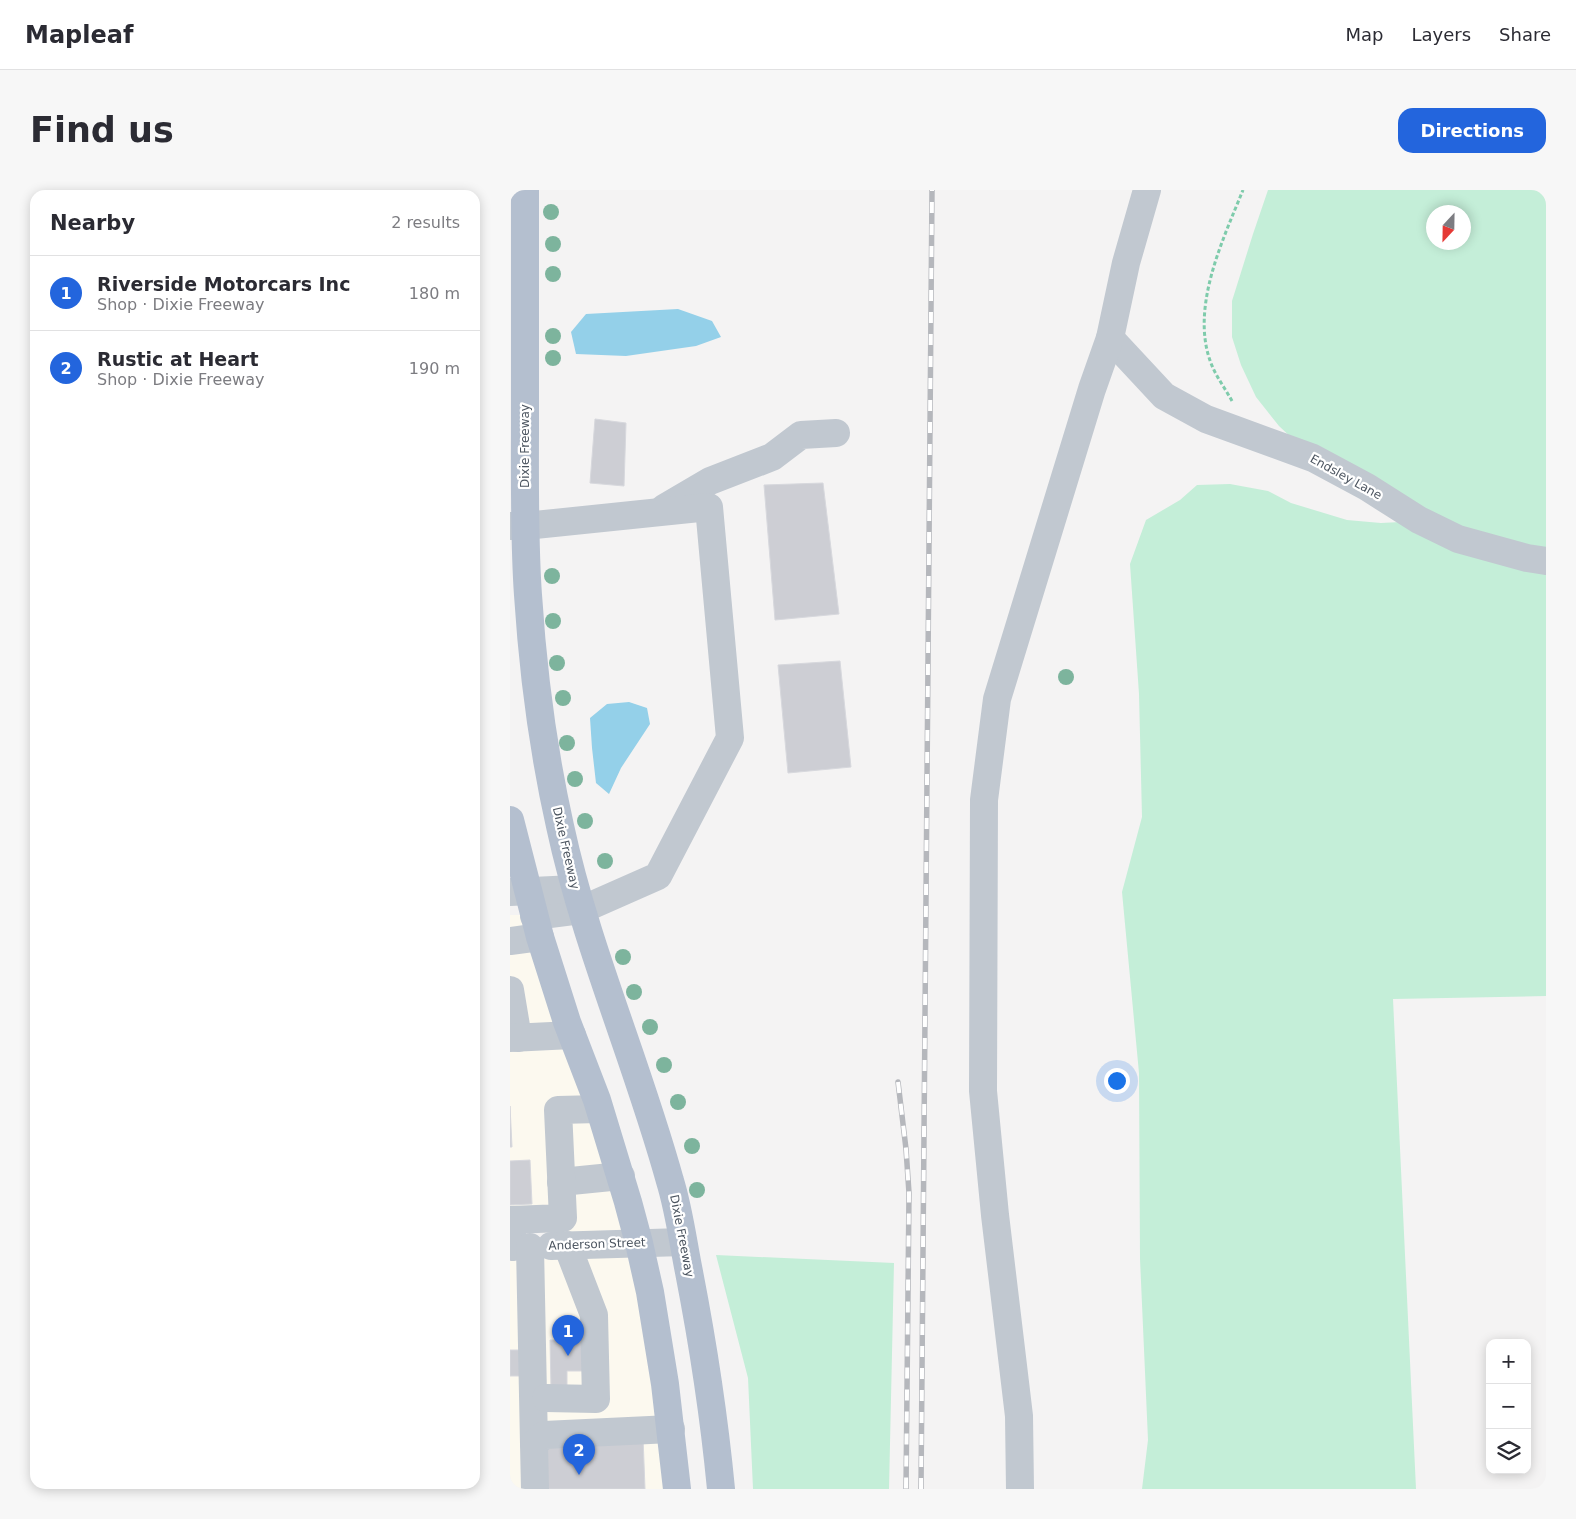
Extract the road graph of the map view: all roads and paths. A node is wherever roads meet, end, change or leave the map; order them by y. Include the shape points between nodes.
1 (525, 190) edge
2 (1243, 190) edge
3 (1139, 193) edge
4 (1110, 338) junction
5 (1233, 402) dead end
6 (836, 433) dead end
7 (656, 512) junction
8 (517, 526) edge
9 (1546, 561) edge
10 (510, 820) edge
11 (578, 900) junction
12 (528, 909) edge
13 (510, 941) edge
14 (510, 990) edge
15 (572, 1035) junction
16 (514, 1038) edge
17 (600, 1108) junction
18 (621, 1176) junction
19 (561, 1182) junction
20 (683, 1242) junction
21 (639, 1243) junction
22 (567, 1245) junction
23 (517, 1247) edge
24 (546, 1398) dead end
25 (671, 1430) junction
26 (534, 1444) junction
27 (535, 1489) edge
28 (677, 1489) edge
29 (721, 1489) edge
30 (1020, 1489) edge

1 - 8 main road, Dixie Freeway
2 - 5 path via 1218,253 1206,302 1205,339 1213,367
3 - 4 street
4 - 9 street, Endsley Lane via 1164,396 1206,419 1313,458 1458,539
4 - 30 street via 997,699 984,800 983,1090 1019,1416
6 - 7 street via 801,435 772,457 710,481
7 - 8 street
7 - 11 street via 709,507 730,738 658,876
8 - 11 main road, Dixie Freeway via 547,763
10 - 12 main road
11 - 12 street
11 - 20 main road, Dixie Freeway via 659,1143 672,1186
12 - 13 street
12 - 15 main road
14 - 16 street
15 - 16 street
15 - 17 main road
17 - 18 main road
17 - 19 street via 558,1110
18 - 19 street
18 - 21 main road
19 - 23 street via 563,1218 511,1220
20 - 21 street, Anderson Street
20 - 29 main road, Dixie Freeway via 708,1382
21 - 22 street, Anderson Street
21 - 25 main road via 650,1292
22 - 23 street, Anderson Street
22 - 24 street via 594,1315 596,1398
23 - 26 street
25 - 26 street via 544,1435
25 - 28 main road
26 - 27 street

